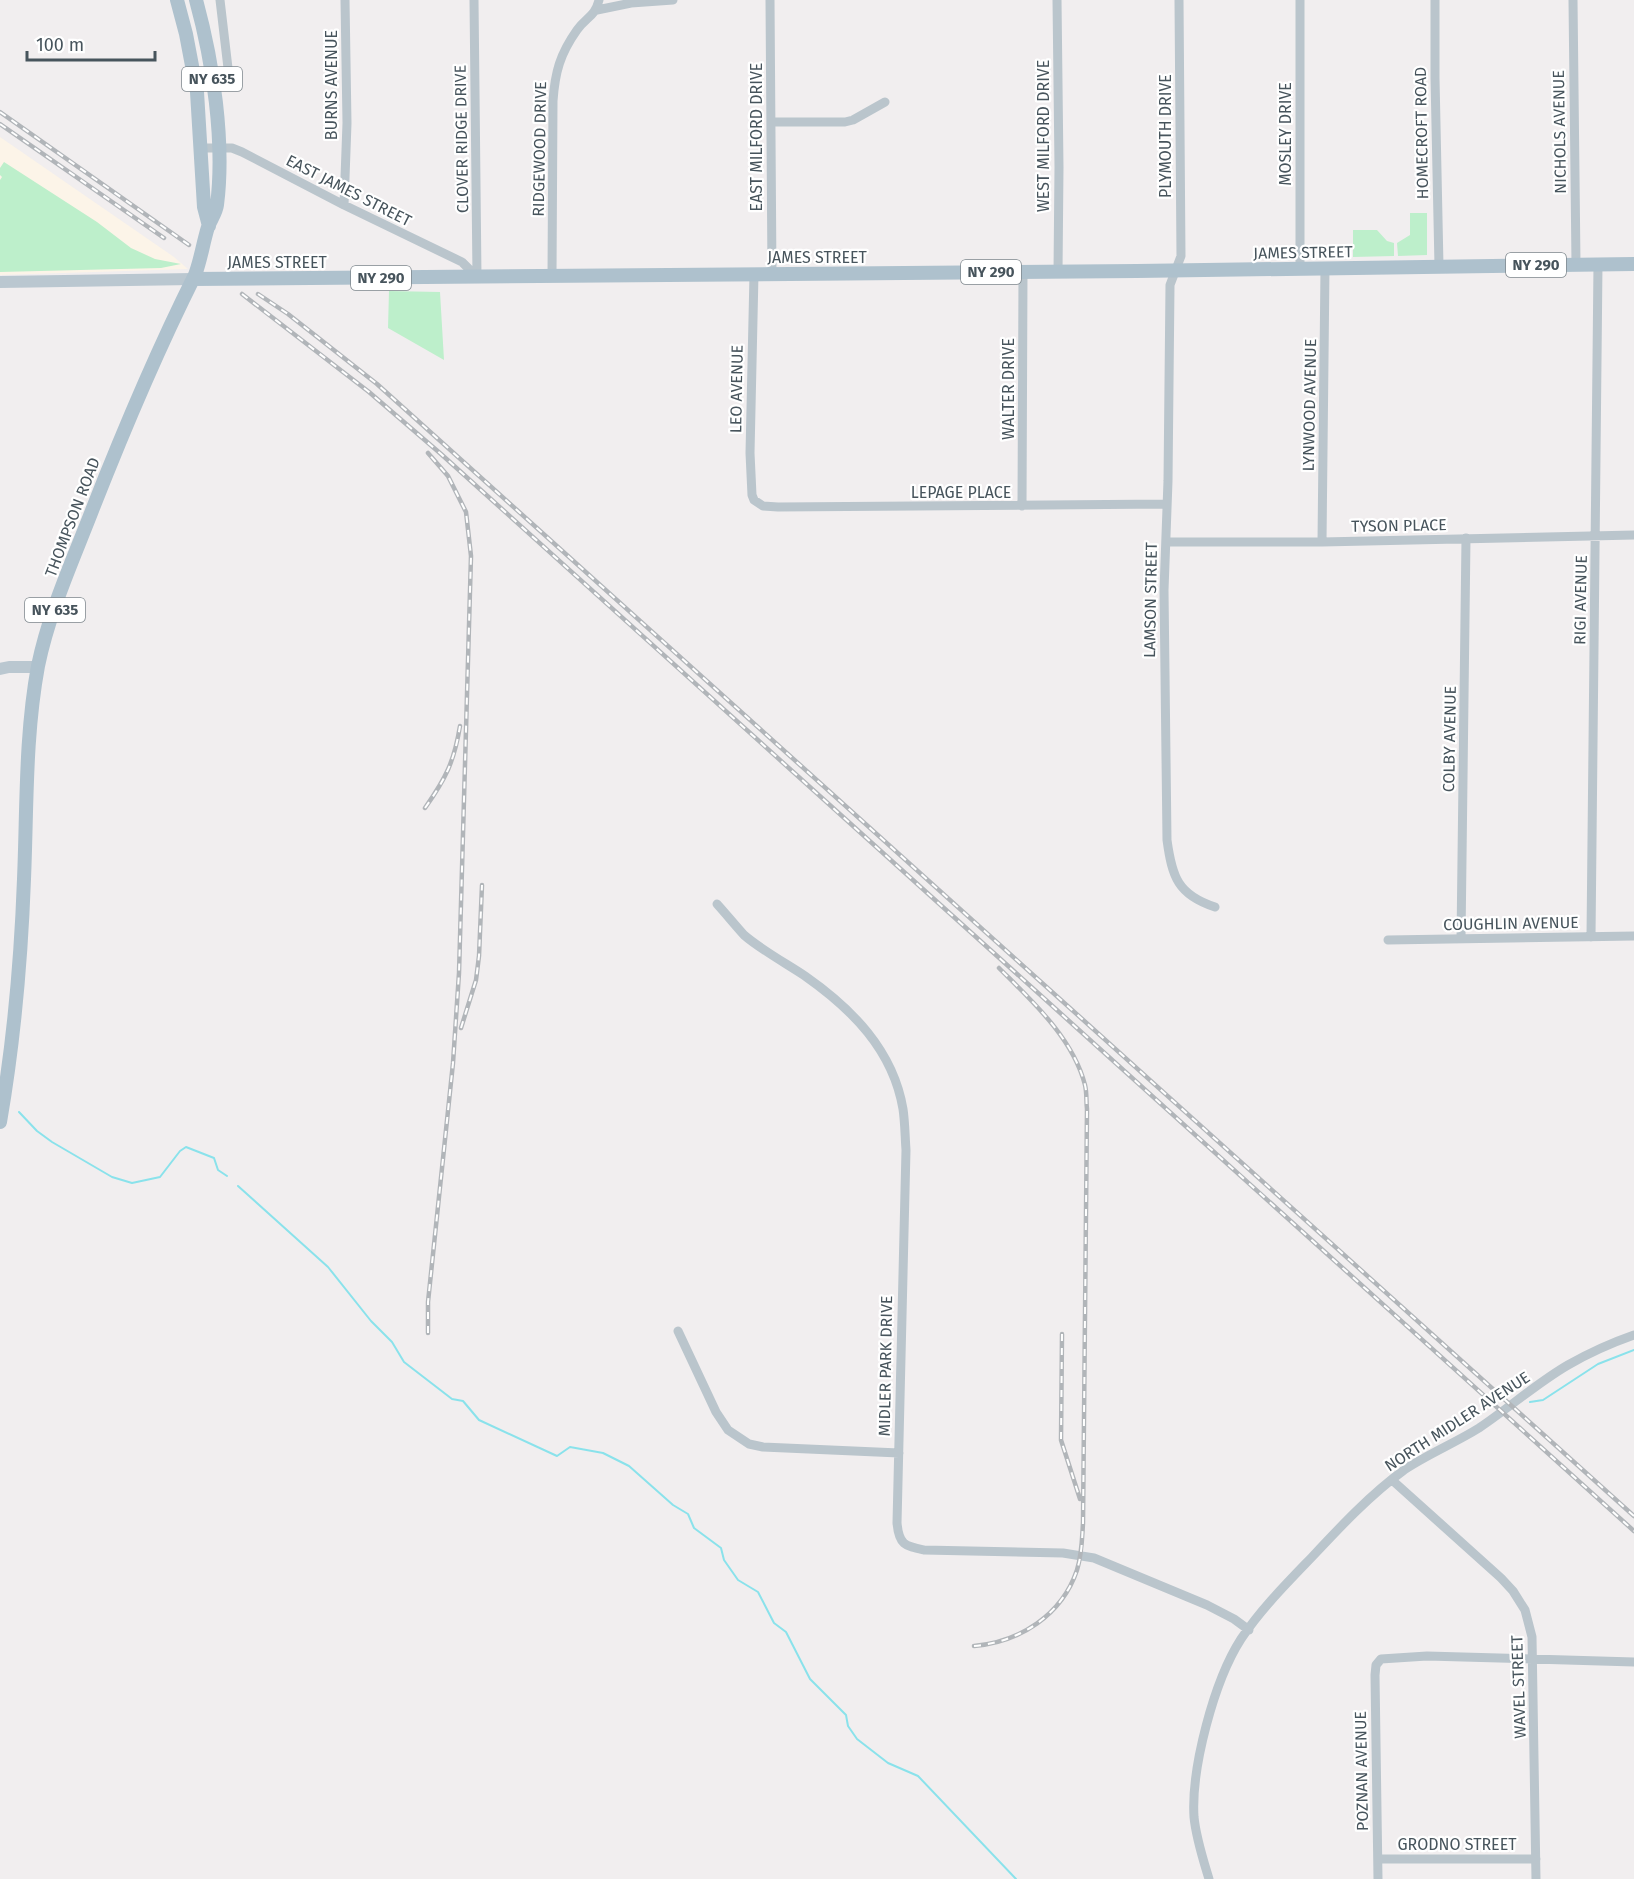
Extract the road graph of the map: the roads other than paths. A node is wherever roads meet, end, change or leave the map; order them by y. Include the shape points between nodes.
1 (177, 0) edge
2 (196, 0) edge
3 (220, 0) edge
4 (345, 0) edge
5 (474, 0) edge
6 (673, 0) edge
7 (682, 0) edge
8 (770, 0) edge
9 (1057, 0) edge
10 (1179, 0) edge
11 (1300, 0) edge
12 (1435, 0) edge
13 (1573, 0) edge
14 (598, 5) edge
15 (228, 68) dead end
16 (885, 102) dead end
17 (772, 122) junction
18 (219, 147) junction
19 (202, 148) junction
20 (344, 205) junction
21 (208, 226) junction
22 (1576, 264) junction
23 (1598, 264) junction
24 (1634, 264) edge
25 (1439, 266) junction
26 (1300, 268) junction
27 (1325, 268) junction
28 (1175, 271) junction
29 (1023, 272) junction
30 (1058, 272) junction
31 (754, 274) junction
32 (772, 274) junction
33 (552, 276) junction
34 (477, 277) junction
35 (193, 279) junction
36 (0, 282) edge
37 (757, 503) joint
38 (1167, 504) junction
39 (1022, 506) junction
40 (1634, 535) edge
41 (1596, 536) junction
42 (1466, 538) junction
43 (1166, 542) junction
44 (1322, 542) junction
45 (38, 667) junction
46 (0, 669) edge
47 (717, 904) dead end
48 (1215, 907) dead end
49 (1634, 936) edge
50 (1591, 937) junction
51 (1461, 939) junction
52 (1388, 940) dead end
53 (0, 1122) edge
54 (678, 1331) dead end
55 (1634, 1335) edge
56 (899, 1453) junction
57 (1392, 1480) junction
58 (1249, 1630) junction
59 (1534, 1659) junction
60 (1634, 1662) edge
61 (1378, 1859) junction
62 (1536, 1859) junction
63 (1209, 1879) edge
64 (1378, 1879) edge
65 (1536, 1879) edge

1 - 19 main road, THOMPSON ROAD / NY 635 via 197,92
2 - 18 main road, THOMPSON ROAD / NY 635 via 210,66
3 - 15 street
4 - 20 street, BURNS AVENUE
5 - 34 street, CLOVER RIDGE DRIVE
6 - 7 street
6 - 14 street
8 - 17 street, EAST MILFORD DRIVE
9 - 30 street, WEST MILFORD DRIVE
10 - 28 street, PLYMOUTH DRIVE via 1181,256
11 - 26 street, MOSLEY DRIVE
12 - 25 street, HOMECROFT ROAD
13 - 22 street, NICHOLS AVENUE
14 - 33 street, RIDGEWOOD DRIVE via 578,28 560,58 554,78
16 - 17 street via 845,122
17 - 32 street, EAST MILFORD DRIVE
18 - 19 street, EAST JAMES STREET
18 - 20 street, EAST JAMES STREET via 232,148
18 - 21 main road, THOMPSON ROAD / NY 635 via 217,209
19 - 21 main road, THOMPSON ROAD / NY 635
20 - 34 street, EAST JAMES STREET via 462,262
21 - 35 main road, THOMPSON ROAD / NY 635
22 - 23 main road, JAMES STREET / NY 290
22 - 25 main road, JAMES STREET / NY 290
23 - 24 main road, JAMES STREET / NY 290
23 - 41 street, RIGI AVENUE
25 - 27 main road, JAMES STREET / NY 290
26 - 27 main road, JAMES STREET / NY 290
26 - 28 main road, JAMES STREET / NY 290
27 - 44 street, LYNWOOD AVENUE
28 - 30 main road, JAMES STREET / NY 290
28 - 38 street, LAMSON STREET via 1170,285
29 - 30 main road, JAMES STREET / NY 290
29 - 32 main road, JAMES STREET / NY 290
29 - 39 street, WALTER DRIVE
31 - 32 main road, JAMES STREET / NY 290
31 - 33 main road, JAMES STREET / NY 290
31 - 37 street, LEO AVENUE via 750,453 752,495
33 - 34 main road, JAMES STREET / NY 290
34 - 35 main road, JAMES STREET / NY 290
35 - 36 main road, JAMES STREET / NY 290
35 - 45 main road, THOMPSON ROAD / NY 635 via 104,478 65,579
37 - 39 street, LEPAGE PLACE via 778,507
38 - 39 street, LEPAGE PLACE
38 - 43 street, LAMSON STREET
40 - 41 street, TYSON PLACE
41 - 42 street, TYSON PLACE
41 - 50 street, RIGI AVENUE
42 - 44 street, TYSON PLACE
42 - 51 street, COLBY AVENUE
43 - 44 street, TYSON PLACE
43 - 48 street, LAMSON STREET via 1167,840 1170,860 1183,891
45 - 46 main road
45 - 53 main road, THOMPSON ROAD / NY 635 via 29,746 17,1003
47 - 56 street, MIDLER PARK DRIVE via 745,936 855,1015 877,1044 897,1087 906,1150
49 - 50 street, COUGHLIN AVENUE
50 - 51 street, COUGHLIN AVENUE
51 - 52 street, COUGHLIN AVENUE
54 - 56 street via 716,1412 728,1430 749,1444
55 - 57 street, NORTH MIDLER AVENUE via 1567,1365 1479,1428
56 - 58 street, MIDLER PARK DRIVE via 898,1532 907,1547 1063,1553 1094,1558 1207,1605
57 - 58 street, NORTH MIDLER AVENUE via 1330,1538 1270,1601
57 - 59 street, WAVEL STREET via 1513,1591 1529,1620
58 - 63 street, NORTH MIDLER AVENUE via 1221,1677 1198,1768 1194,1815
59 - 60 street
59 - 61 street, POZNAN AVENUE via 1416,1656 1384,1657 1377,1662
59 - 62 street, WAVEL STREET
61 - 62 street, GRODNO STREET
61 - 64 street, POZNAN AVENUE
62 - 65 street, WAVEL STREET

